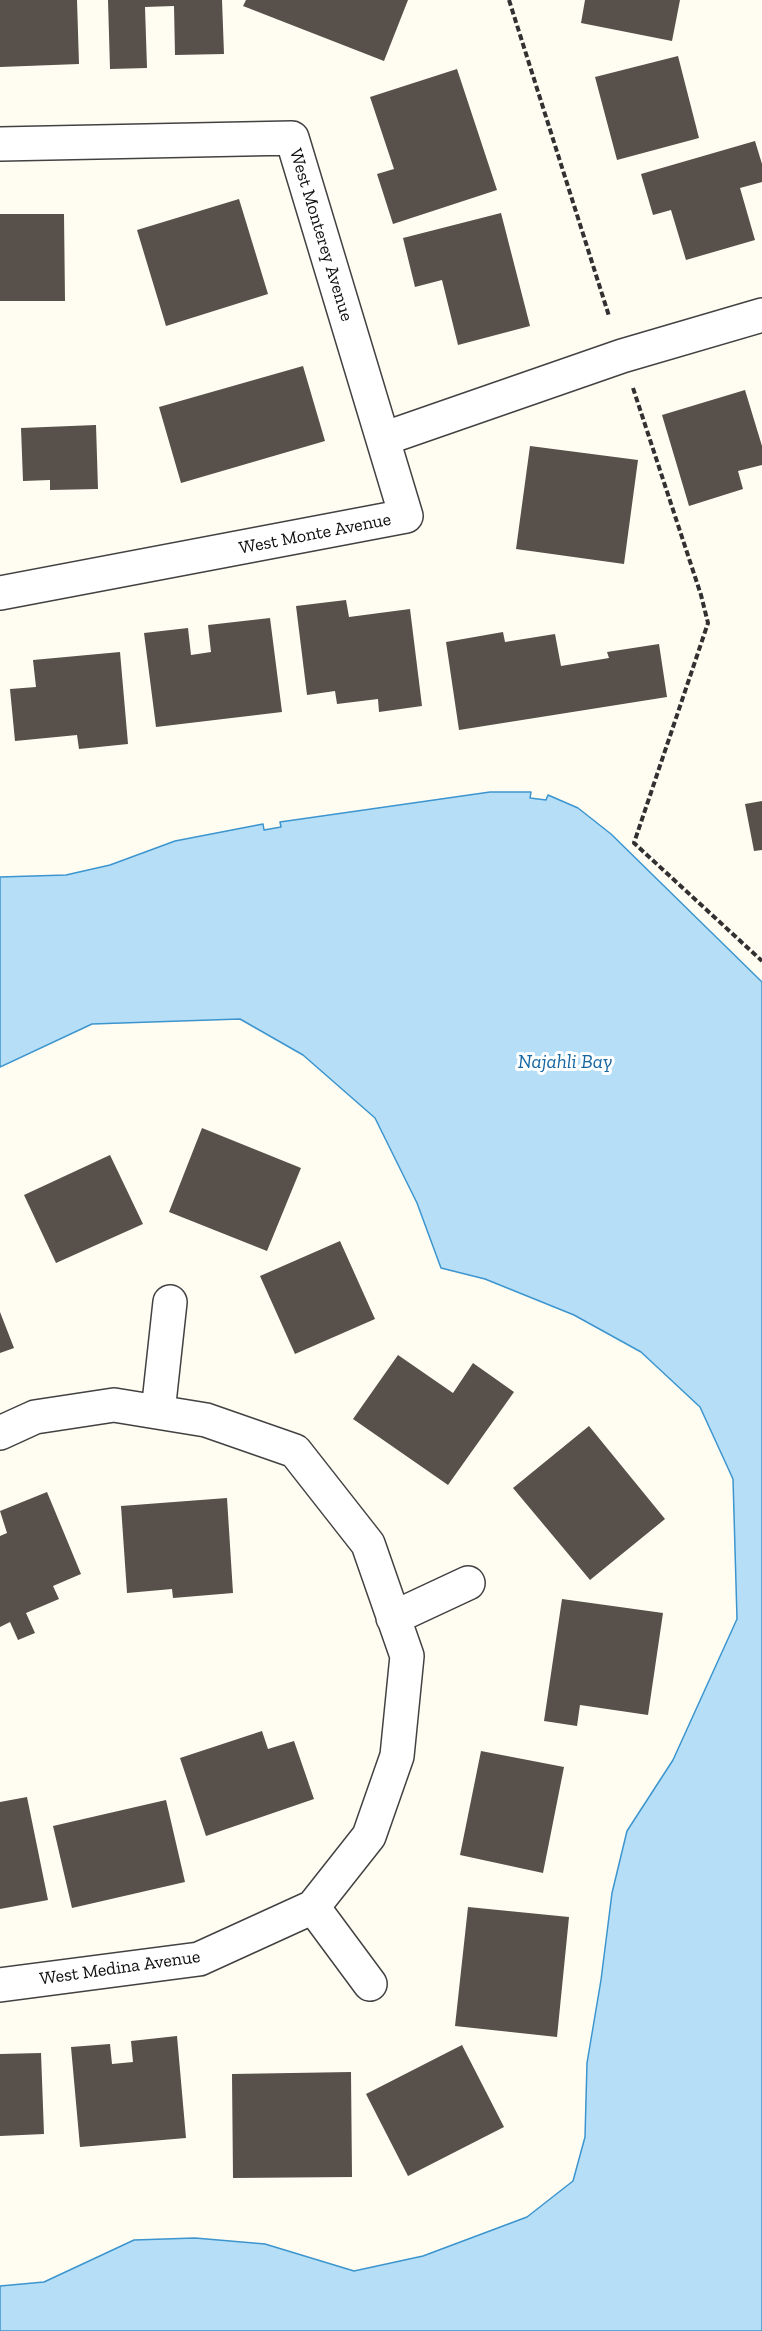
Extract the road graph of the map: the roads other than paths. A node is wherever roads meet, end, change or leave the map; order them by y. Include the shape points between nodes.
1 (0, 144) edge
2 (762, 315) edge
3 (383, 439) junction
4 (0, 594) edge
5 (170, 1302) dead end
6 (158, 1412) junction
7 (0, 1433) edge
8 (468, 1583) dead end
9 (393, 1618) junction
10 (313, 1907) junction
11 (370, 1984) dead end
12 (0, 1985) edge

1 - 3 street, West Monterey Avenue via 292,138
2 - 3 street via 622,356
3 - 4 street, West Monte Avenue via 406,516
5 - 6 street
6 - 7 street via 114,1405 35,1417
6 - 9 street via 206,1420 295,1451 368,1544
8 - 9 street
9 - 10 street, West Medina Avenue via 407,1656 397,1756 369,1836
10 - 11 street
10 - 12 street, West Medina Avenue via 199,1959

